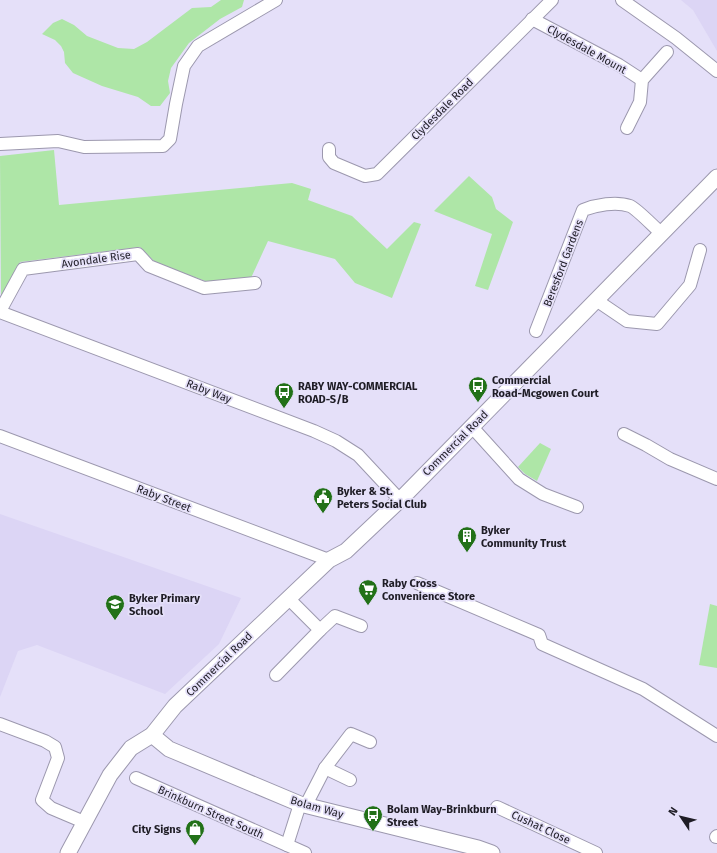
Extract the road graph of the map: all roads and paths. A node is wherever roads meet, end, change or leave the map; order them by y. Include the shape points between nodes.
1 (276, 0) edge
2 (552, 0) edge
3 (622, 0) edge
4 (532, 19) junction
5 (666, 52) dead end
6 (717, 71) edge
7 (642, 80) junction
8 (627, 128) dead end
9 (0, 144) edge
10 (329, 148) dead end
11 (717, 177) edge
12 (661, 233) junction
13 (700, 250) dead end
14 (255, 283) dead end
15 (596, 300) junction
16 (0, 312) edge
17 (536, 332) dead end
18 (472, 427) junction
19 (624, 434) dead end
20 (0, 436) edge
21 (717, 479) edge
22 (400, 500) junction
23 (577, 507) dead end
24 (328, 560) junction
25 (417, 583) dead end
26 (288, 598) junction
27 (361, 626) dead end
28 (320, 630) junction
29 (276, 675) dead end
30 (0, 724) edge
31 (152, 735) junction
32 (717, 736) edge
33 (370, 742) dead end
34 (325, 768) junction
35 (136, 778) dead end
36 (350, 780) dead end
37 (303, 805) junction
38 (497, 807) dead end
39 (84, 822) junction
40 (287, 845) junction
41 (588, 851) edge
42 (68, 853) edge
43 (305, 853) edge
44 (492, 853) edge

1 - 9 street via 198,46 184,66 170,139 163,146 84,147 58,141
2 - 4 street, Clydesdale Road
3 - 6 street
4 - 7 street, Clydesdale Mount
4 - 10 street, Clydesdale Road via 377,174 365,176 334,163 329,157
5 - 7 street
7 - 8 street via 640,102
11 - 12 street, Commercial Road
12 - 15 street, Commercial Road
12 - 17 street, Beresford Gardens via 631,206 617,204 594,206 583,210
13 - 15 street via 690,285 657,324 627,321
14 - 16 street, Avondale Rise via 204,288 149,266 138,254 23,269
15 - 18 street, Commercial Road
16 - 22 street, Raby Way via 336,441 358,455
18 - 22 street, Commercial Road
18 - 23 street via 519,480 543,494
19 - 21 street via 670,459
20 - 24 street, Raby Street
22 - 24 street, Commercial Road via 346,551
24 - 26 street, Commercial Road
25 - 32 street via 539,635 542,644 643,689
26 - 28 street
26 - 31 street, Commercial Road via 175,706
27 - 28 street via 335,616
28 - 29 street
30 - 39 street via 55,747 58,758 42,800 50,808
31 - 37 street, Bolam Way via 169,749
31 - 39 street, Commercial Road via 131,748 110,775
33 - 34 street via 351,734
34 - 36 street
34 - 37 street
35 - 40 street, Brinkburn Street South
37 - 40 street
37 - 44 street, Bolam Way
38 - 41 street, Cushat Close
39 - 42 street, Commercial Road
40 - 43 street, Brinkburn Street South

